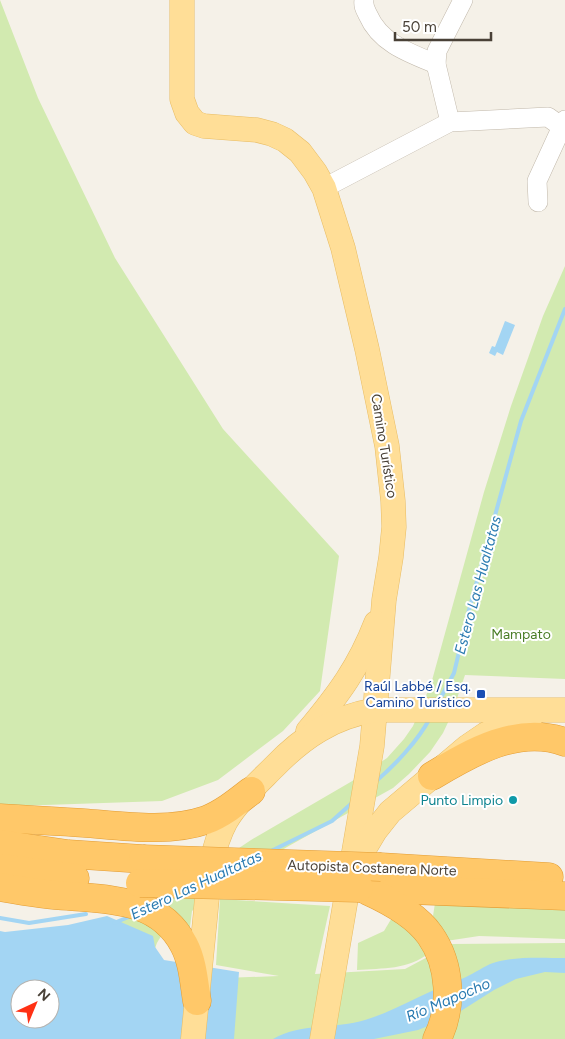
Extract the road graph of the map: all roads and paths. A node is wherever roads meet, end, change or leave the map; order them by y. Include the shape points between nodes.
1 (182, 0) edge
2 (364, 0) edge
3 (477, 0) edge
4 (461, 4) edge
5 (436, 64) junction
6 (450, 122) junction
7 (563, 124) edge
8 (324, 188) junction
9 (538, 202) dead end
10 (384, 600) junction
11 (379, 674) junction
12 (409, 705) junction
13 (375, 710) junction
14 (555, 710) edge
15 (565, 742) edge
16 (293, 747) junction
17 (432, 776) junction
18 (251, 791) junction
19 (0, 818) edge
20 (0, 844) edge
21 (565, 861) edge
22 (0, 868) edge
23 (142, 871) junction
24 (501, 873) junction
25 (565, 879) edge
26 (368, 880) junction
27 (0, 888) edge
28 (565, 896) edge
29 (197, 1001) junction
30 (193, 1039) edge
31 (322, 1039) edge
32 (437, 1039) edge

1 - 8 main road, Camino Turístico via 182,99 189,118 204,126 256,130 279,137 300,152
2 - 5 street via 372,24 384,38 410,54
3 - 4 street
4 - 5 street via 437,51
5 - 6 street
6 - 7 street via 548,117
6 - 8 street
7 - 9 street via 537,181
8 - 10 main road, Camino Turístico via 349,274 387,446 394,527
10 - 11 main road, Camino Turístico
10 - 16 main road via 373,633 349,679
11 - 12 main road
11 - 13 main road, Camino Turístico
12 - 13 main road
12 - 14 main road via 441,709
13 - 16 main road via 337,721
13 - 26 main road, Camino Turístico via 356,839
14 - 17 main road via 486,734
15 - 17 highway via 538,736 510,739 472,753
16 - 18 main road
17 - 26 main road via 382,820 368,841
18 - 19 highway via 217,815 179,826 116,826
18 - 29 main road, bridge via 229,817 216,847 209,878
20 - 23 highway, Autopista Costanera Norte via 68,854
21 - 24 highway
22 - 23 highway, Autopista Costanera Norte via 55,876
23 - 26 highway, Autopista Costanera Norte, bridge
24 - 25 highway, Autopista Costanera Norte
24 - 26 highway, Autopista Costanera Norte
26 - 28 highway, Autopista Costanera Norte
26 - 31 main road, Camino Turístico via 336,959
26 - 32 highway via 385,900 410,915 430,934 436,945 446,971 448,995 446,1014
27 - 29 highway via 106,898 142,906 173,928 186,947
29 - 30 main road

